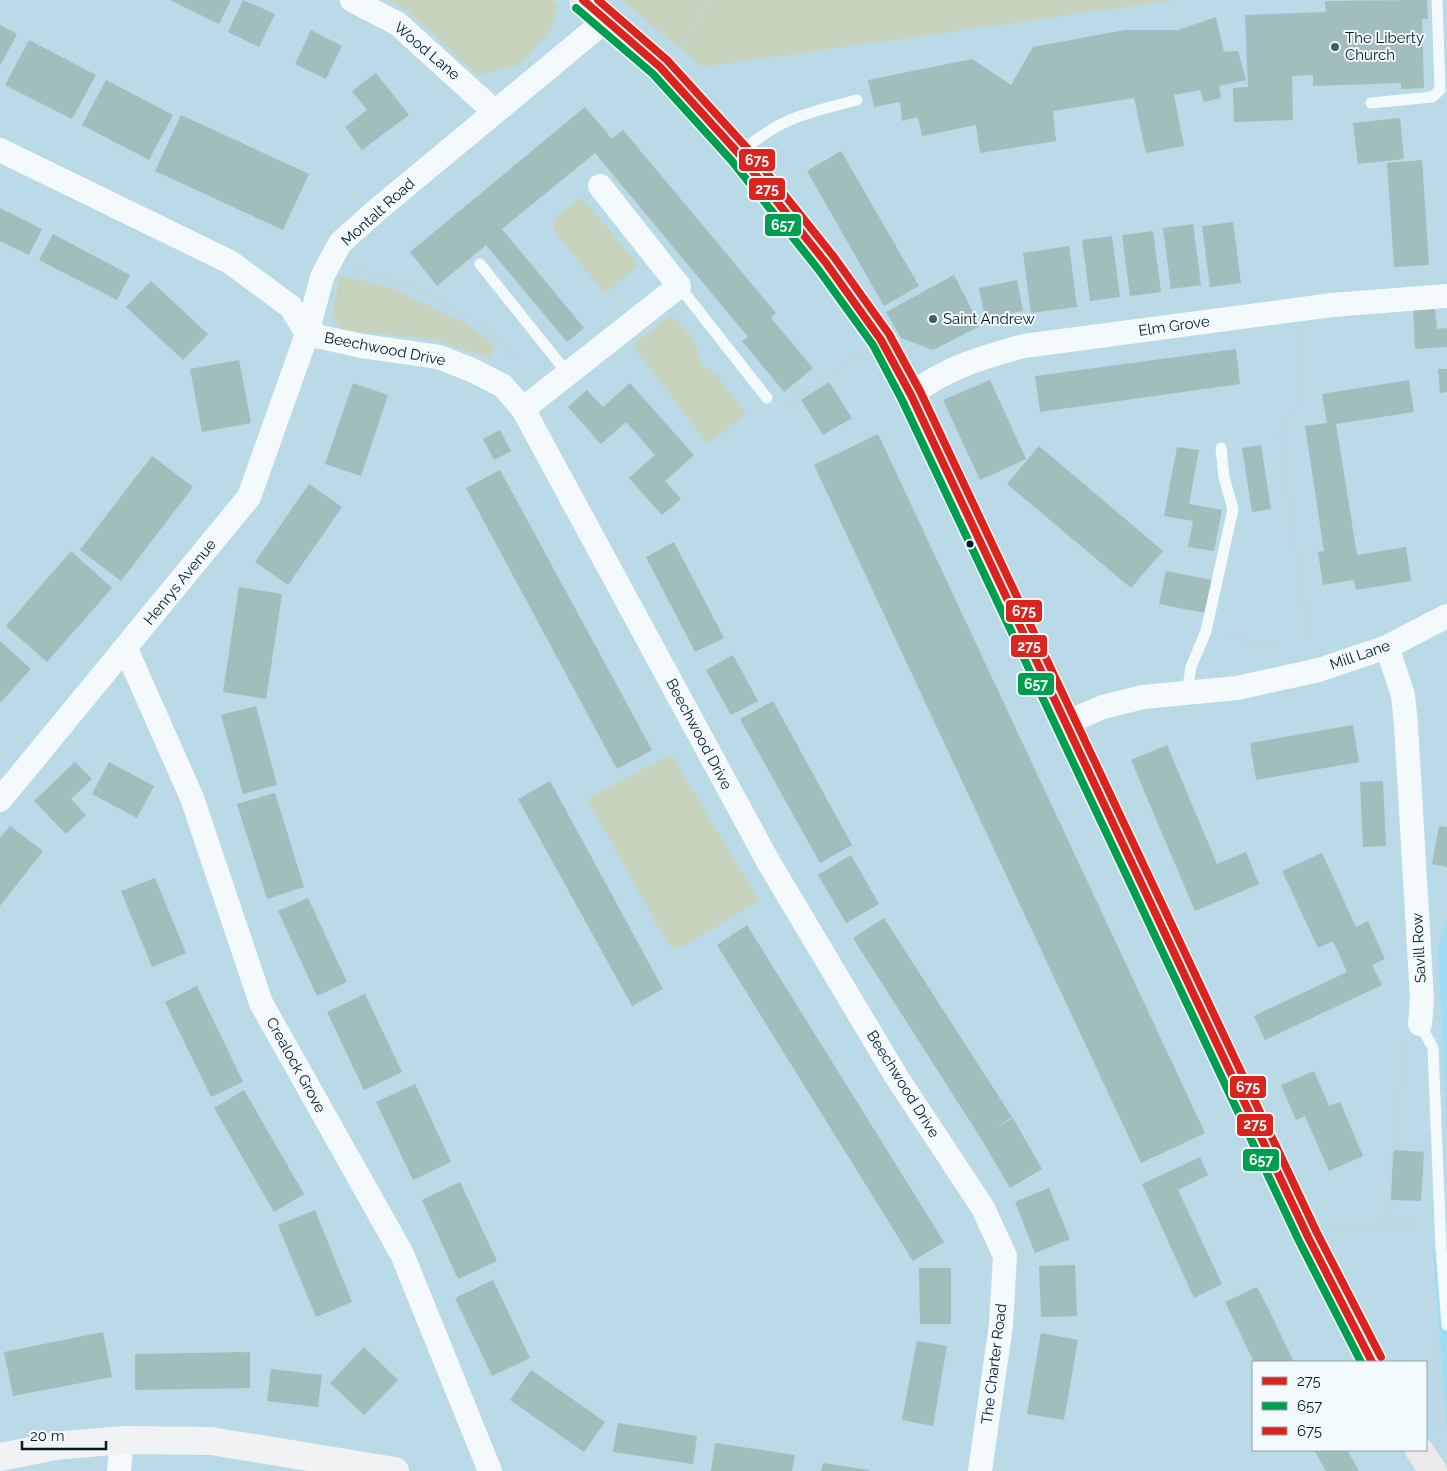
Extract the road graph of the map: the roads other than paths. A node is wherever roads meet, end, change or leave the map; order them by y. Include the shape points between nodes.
1 (352, 0) edge
2 (583, 0) edge
3 (1437, 0) edge
4 (606, 20) junction
5 (857, 100) dead end
6 (1372, 103) dead end
7 (495, 112) junction
8 (0, 150) edge
9 (739, 154) junction
10 (600, 186) dead end
11 (480, 264) dead end
12 (679, 286) junction
13 (1447, 296) edge
14 (307, 334) junction
15 (568, 374) junction
16 (911, 395) junction
17 (767, 398) road end
18 (531, 403) junction
19 (1221, 448) dead end
20 (1447, 616) edge
21 (1387, 647) junction
22 (126, 649) junction
23 (1187, 692) junction
24 (1064, 723) junction
25 (0, 800) edge
26 (1420, 1024) joint
27 (1005, 1256) joint
28 (1447, 1325) edge
29 (1371, 1361) edge
30 (122, 1440) junction
31 (1429, 1442) edge
32 (0, 1457) edge
33 (119, 1471) edge
34 (395, 1471) edge
35 (490, 1471) edge
36 (980, 1471) edge
37 (1433, 1471) edge

1 - 7 street, Wood Lane via 398,24
2 - 4 main road
3 - 6 lane via 1440,90 1432,96
4 - 7 street, Montalt Road
4 - 9 main road via 660,67
5 - 9 lane via 798,115 756,138
7 - 14 street, Montalt Road via 340,243 322,277
8 - 14 street via 230,262 291,307
9 - 16 main road via 826,263 881,340
10 - 12 street
11 - 15 lane
12 - 15 street
12 - 17 lane
13 - 16 street, Elm Grove via 1332,305 1024,346 983,357 946,372
14 - 18 street, Beechwood Drive via 438,357 474,371
14 - 22 street, Henrys Avenue via 249,497
15 - 18 street
16 - 24 main road
18 - 27 street, Beechwood Drive via 769,863 896,1076 983,1208
19 - 23 lane via 1224,477 1233,509 1206,631 1190,667
20 - 21 street, Mill Lane
21 - 23 street, Mill Lane via 1314,671 1237,688
21 - 26 street, Savill Row via 1405,710 1422,999
22 - 25 street, Henrys Avenue
22 - 35 street, Crealock Grove via 192,798 262,1003 402,1254
23 - 24 street, Mill Lane via 1142,697 1103,707
24 - 29 main road via 1308,1237
26 - 28 lane via 1433,1048
27 - 36 street, The Charter Road via 1001,1325
30 - 32 street via 56,1446
30 - 33 street
30 - 34 street via 211,1441
31 - 37 main road

